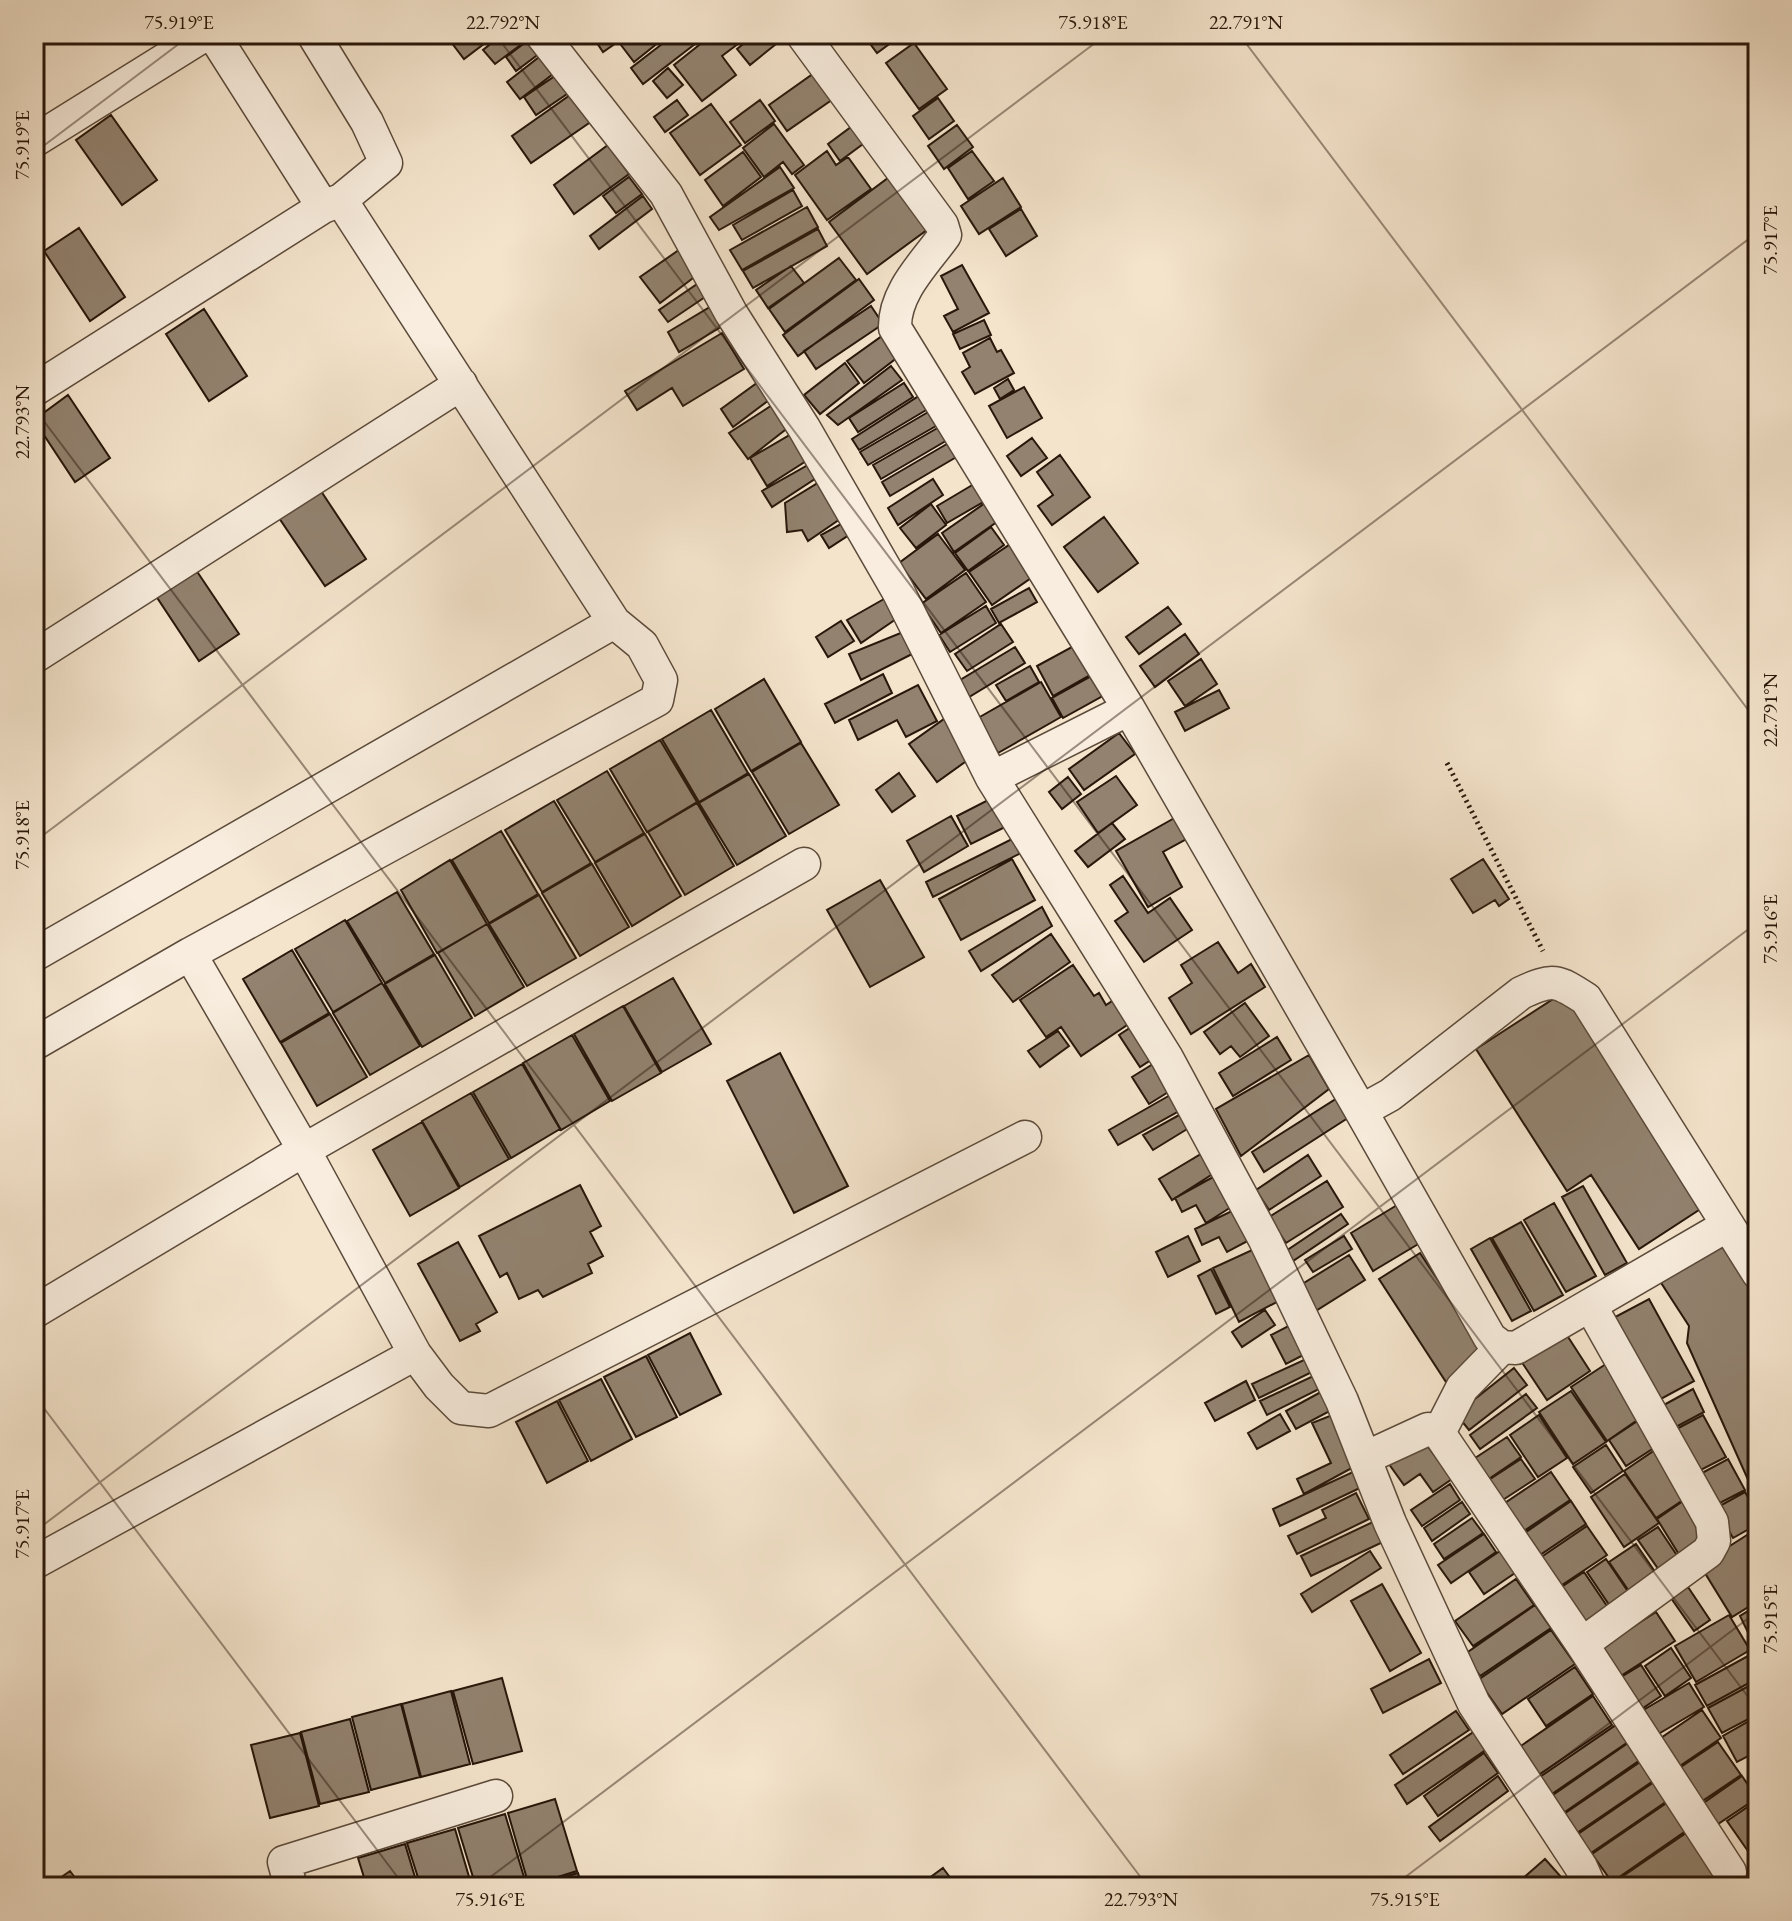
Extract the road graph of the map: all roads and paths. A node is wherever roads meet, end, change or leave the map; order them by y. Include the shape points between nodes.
1 (206, 34) edge
2 (213, 34) edge
3 (313, 34) edge
4 (541, 34) edge
5 (802, 34) edge
6 (34, 141) edge
7 (332, 203) junction
8 (461, 384) junction
9 (34, 390) edge
10 (614, 622) junction
11 (34, 657) edge
12 (1129, 709) junction
13 (1447, 763) dead end
14 (992, 778) junction
15 (804, 864) dead end
16 (190, 954) junction
17 (34, 955) edge
18 (1559, 982) junction
19 (34, 1044) edge
20 (1361, 1111) junction
21 (1025, 1137) dead end
22 (304, 1150) junction
23 (1728, 1225) junction
24 (1758, 1273) edge
25 (1590, 1305) junction
26 (34, 1312) edge
27 (1502, 1347) junction
28 (415, 1354) junction
29 (1439, 1433) junction
30 (1365, 1458) junction
31 (34, 1563) edge
32 (1582, 1644) junction
33 (496, 1796) dead end
34 (1730, 1872) dead end
35 (291, 1887) edge
36 (1590, 1887) edge

1 - 6 street
2 - 7 street
3 - 7 street via 386,163
4 - 14 street via 666,194 898,591
5 - 12 street via 942,225 945,235 901,297 895,328
7 - 8 street
7 - 9 street
8 - 10 street
8 - 11 street
10 - 16 street via 642,645 661,680 657,700
10 - 17 street
12 - 14 street
12 - 20 street
13 - 18 path
14 - 30 street via 1167,1058 1265,1240
15 - 22 street
16 - 19 street
16 - 22 street
18 - 20 street via 1521,993 1390,1095
18 - 23 street via 1586,999
20 - 27 street via 1490,1338
21 - 28 street via 489,1411 461,1408
22 - 26 street
22 - 28 street
23 - 24 street
23 - 25 street
25 - 27 street via 1516,1348
25 - 32 street via 1715,1534 1708,1552
27 - 29 street via 1462,1388
28 - 31 street
29 - 30 street via 1428,1429
29 - 32 street
30 - 36 street via 1474,1704
32 - 34 street
33 - 35 street via 284,1862

